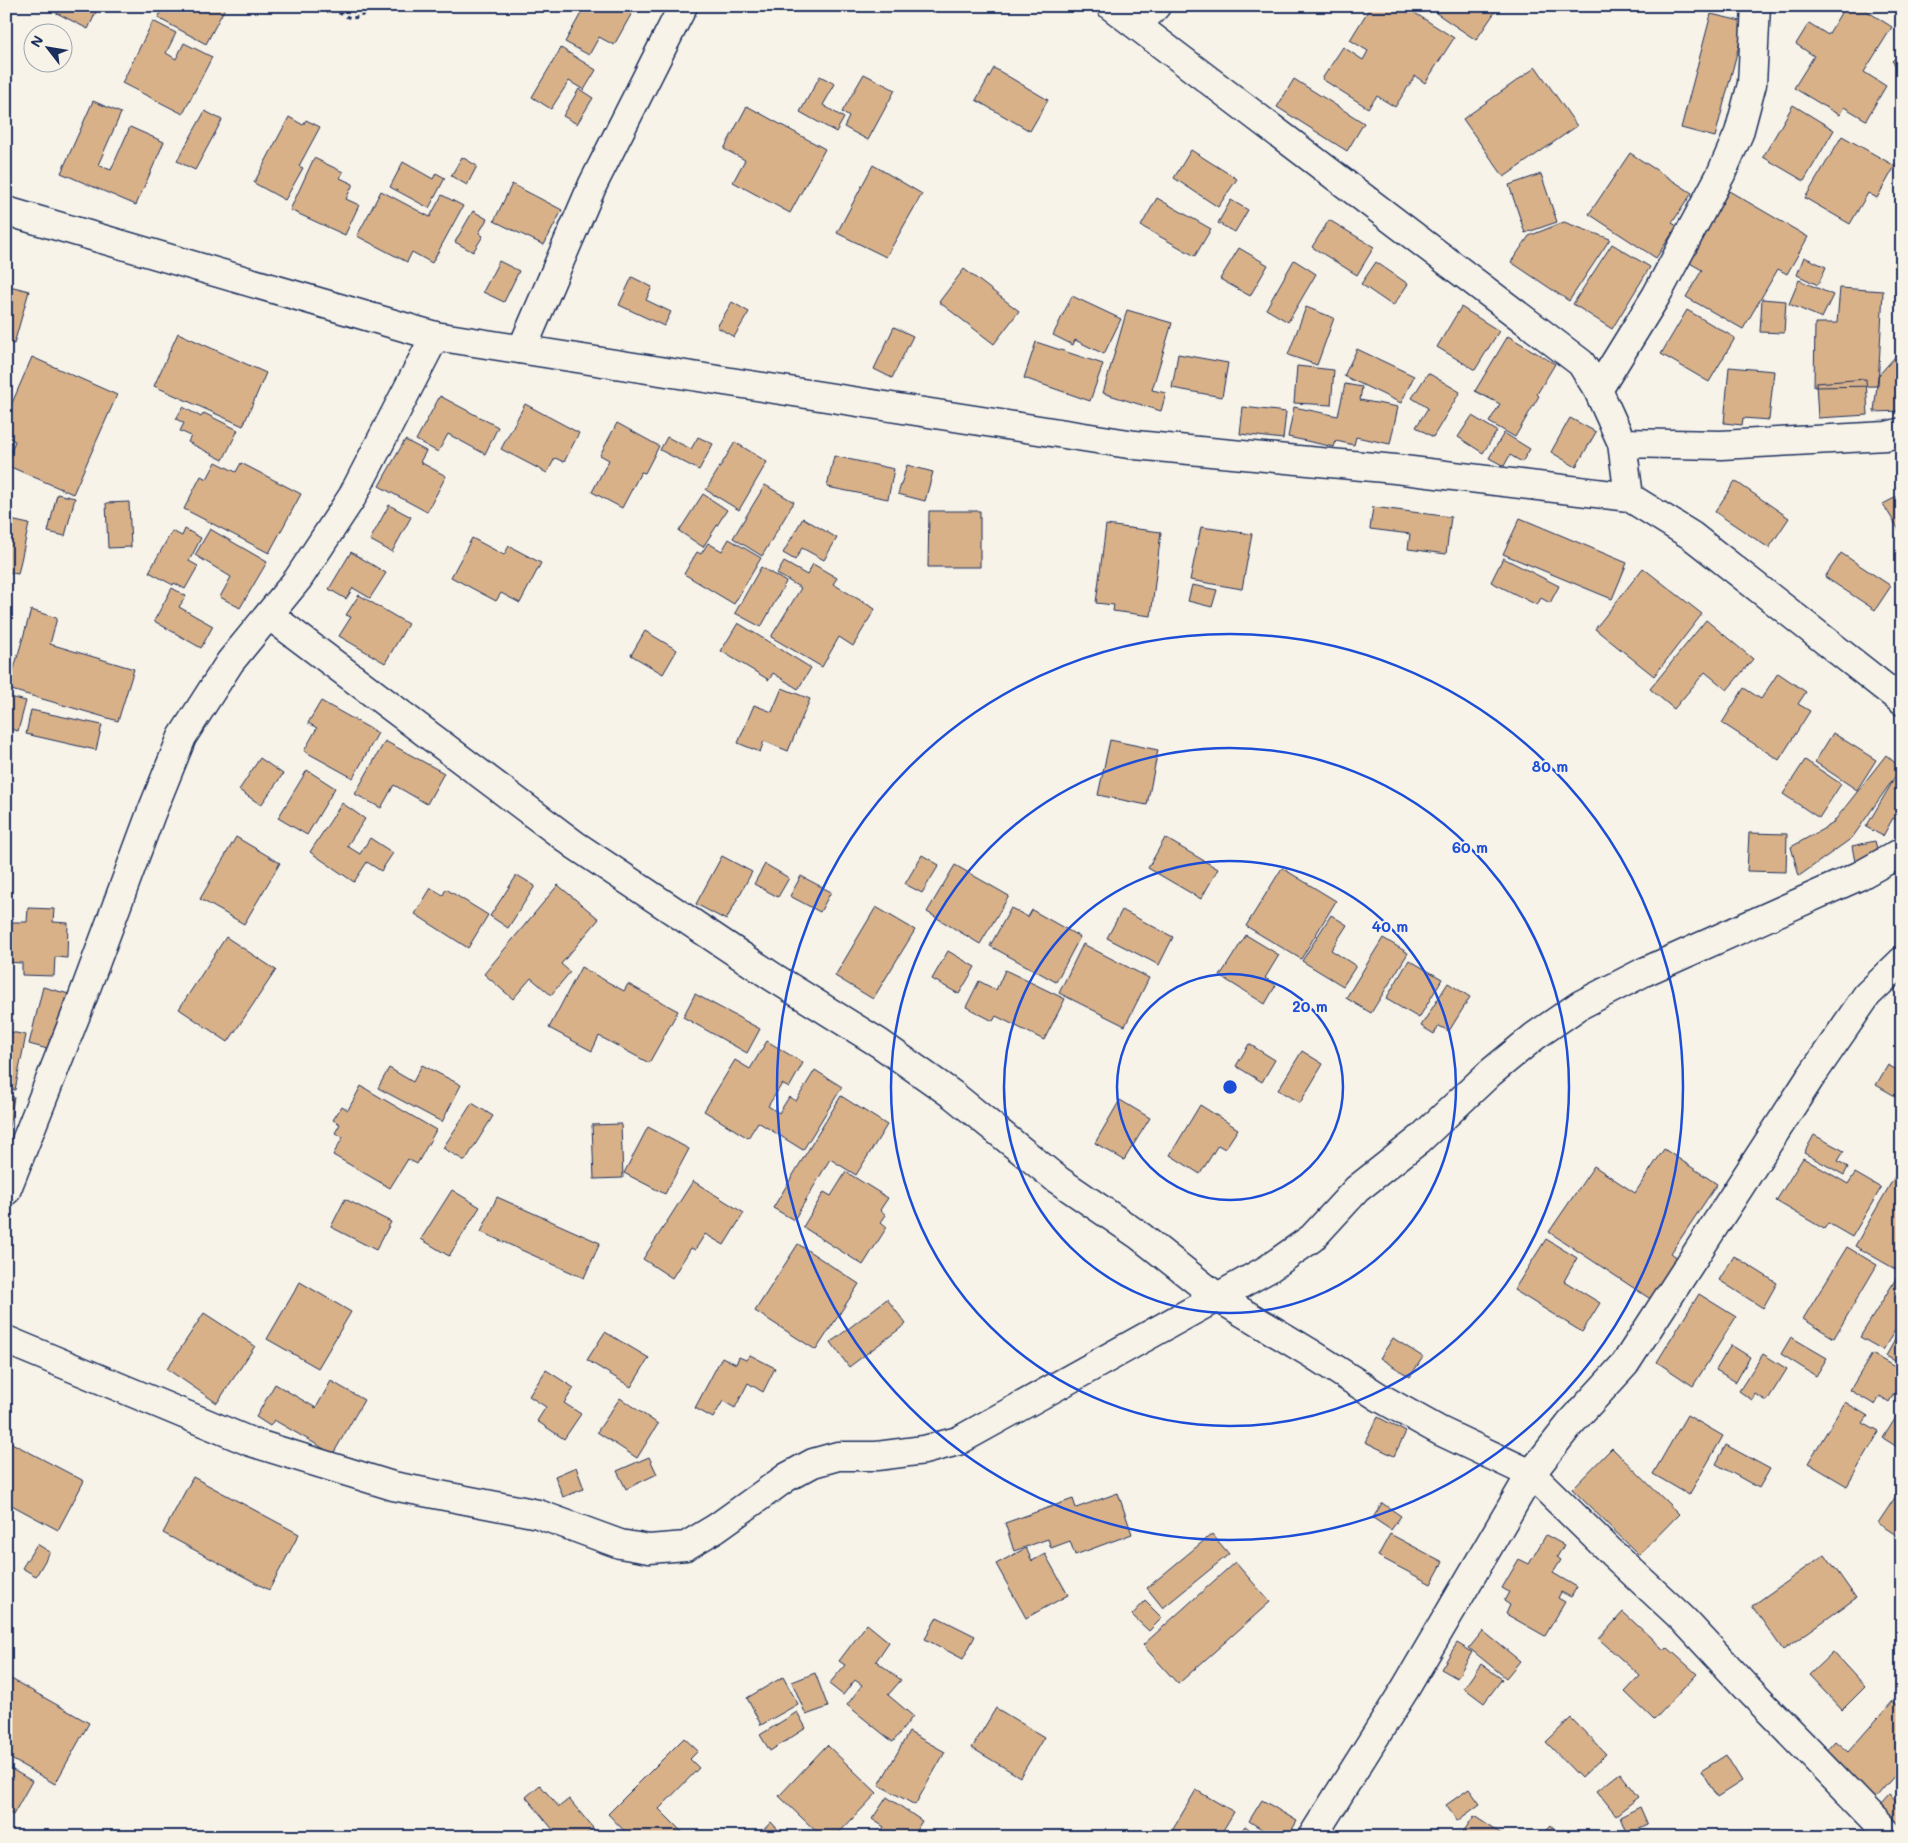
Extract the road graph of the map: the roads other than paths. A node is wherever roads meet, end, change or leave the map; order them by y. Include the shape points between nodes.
1 (683, 6) edge
2 (1111, 6) edge
3 (1756, 6) edge
4 (1147, 16) edge
5 (6, 211) edge
6 (435, 336) junction
7 (522, 349) junction
8 (1598, 390) junction
9 (1902, 432) edge
10 (1622, 443) junction
11 (1629, 497) junction
12 (268, 614) junction
13 (1902, 701) edge
14 (1902, 852) edge
15 (1902, 961) edge
16 (6, 1191) edge
17 (1217, 1297) junction
18 (6, 1340) edge
19 (1531, 1474) junction
20 (1312, 1837) edge
21 (1892, 1837) edge

1 - 7 street via 593,184
2 - 4 street
3 - 8 street via 1752,84 1739,133 1721,174 1656,296
4 - 8 street via 1581,363
5 - 6 street
6 - 7 street
6 - 12 street via 352,496 298,579
7 - 11 street via 1135,445 1395,469
8 - 10 street
9 - 10 street via 1886,436 1721,445
10 - 11 street
11 - 13 street via 1692,536
12 - 16 street via 230,662 182,737
12 - 17 street via 575,845 953,1095 1058,1180 1140,1236
14 - 17 street via 1859,876 1644,972 1580,1005 1490,1073 1418,1140 1357,1189 1312,1238 1268,1269
15 - 19 street via 1867,995 1625,1364 1570,1424
17 - 18 street via 958,1441 924,1450 877,1456 838,1456 813,1463 787,1477 686,1546 649,1549 620,1544 538,1514 393,1486 251,1442
17 - 19 street via 1379,1397 1440,1431
19 - 20 street via 1405,1689
19 - 21 street via 1683,1619

